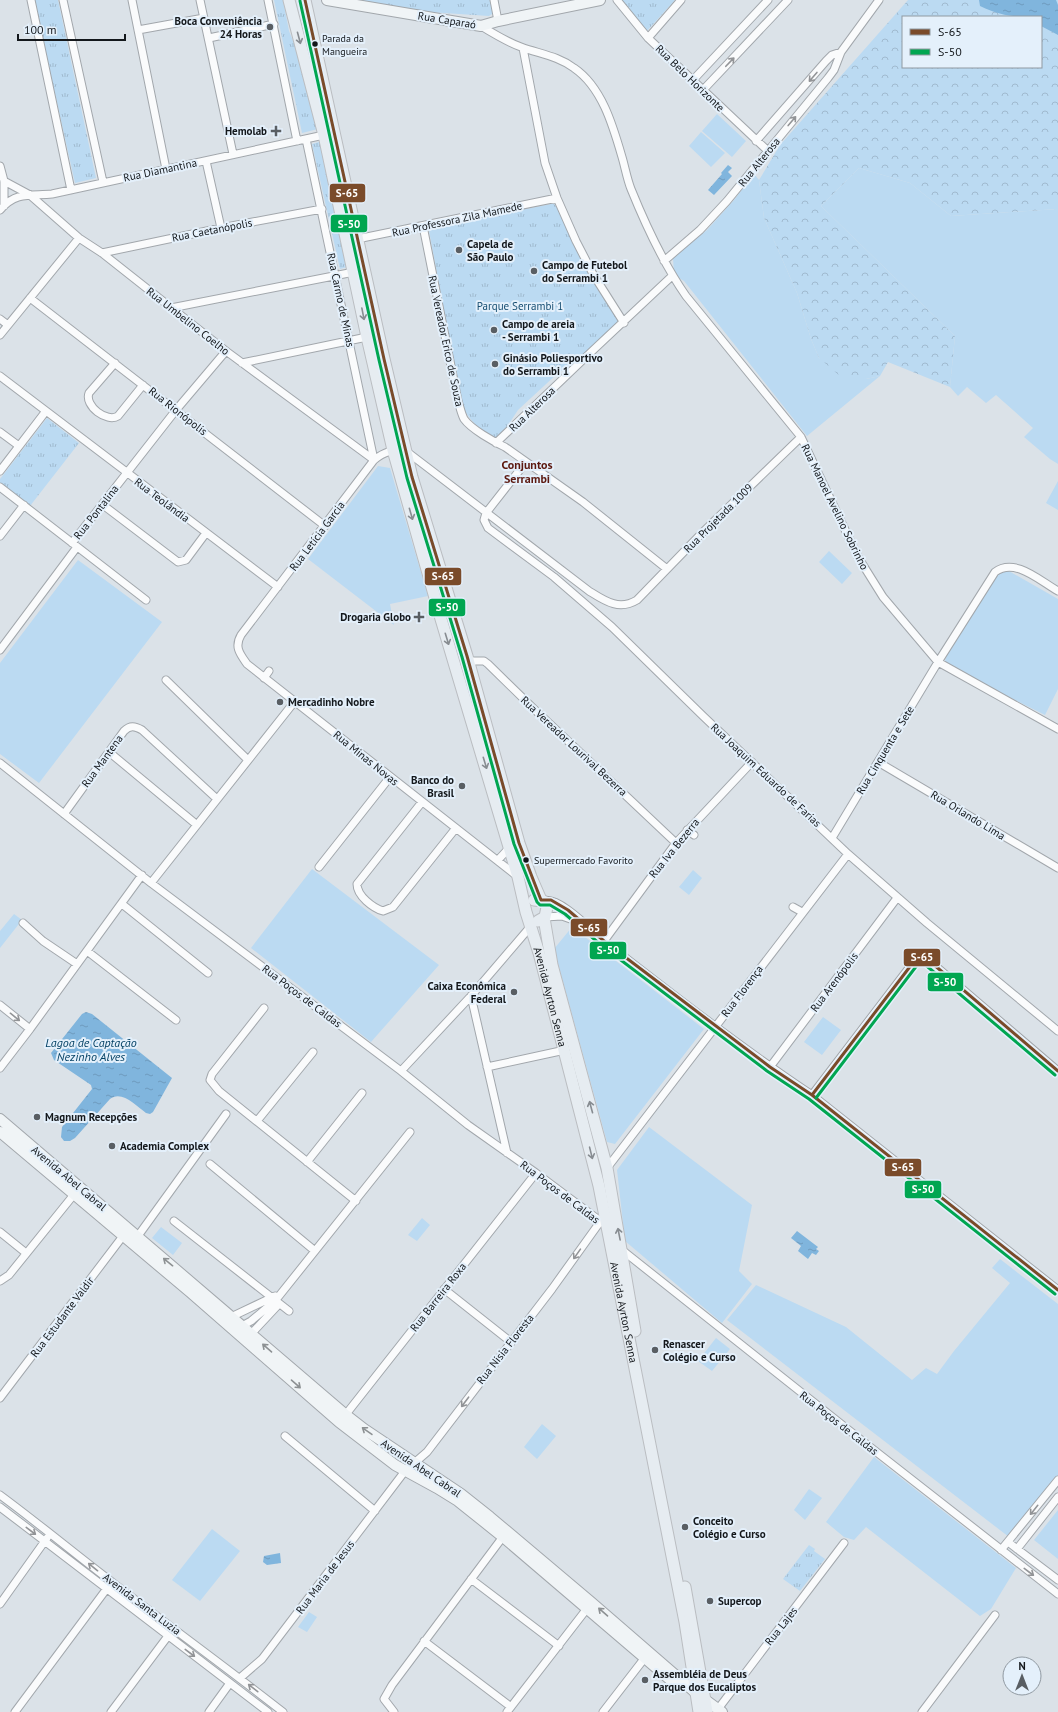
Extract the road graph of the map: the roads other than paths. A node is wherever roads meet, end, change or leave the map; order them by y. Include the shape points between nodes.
1 (31, 0) edge
2 (63, 0) edge
3 (132, 0) edge
4 (200, 0) edge
5 (268, 0) edge
6 (289, 0) edge
7 (305, 0) edge
8 (327, 0) edge
9 (494, 0) edge
10 (600, 0) edge
11 (617, 0) edge
12 (681, 0) edge
13 (768, 0) edge
14 (788, 0) edge
15 (879, 0) edge
16 (339, 1) edge
17 (204, 18) junction
18 (498, 21) junction
19 (274, 24) junction
20 (482, 26) junction
21 (138, 30) junction
22 (209, 38) junction
23 (648, 38) junction
24 (523, 48) junction
25 (841, 52) junction
26 (693, 80) junction
27 (703, 90) junction
28 (324, 135) junction
29 (306, 139) junction
30 (297, 141) junction
31 (756, 142) junction
32 (768, 151) junction
33 (233, 154) junction
34 (206, 161) junction
35 (0, 166) edge
36 (166, 169) junction
37 (4, 181) junction
38 (103, 182) junction
39 (71, 190) junction
40 (30, 195) junction
41 (557, 198) junction
42 (2, 208) edge
43 (322, 209) junction
44 (422, 226) junction
45 (221, 228) junction
46 (79, 238) junction
47 (357, 239) junction
48 (102, 253) junction
49 (664, 262) junction
50 (354, 272) junction
51 (336, 275) junction
52 (672, 276) junction
53 (30, 298) junction
54 (171, 308) junction
55 (0, 318) edge
56 (624, 323) junction
57 (8, 325) junction
58 (0, 335) edge
59 (367, 336) junction
60 (350, 340) junction
61 (226, 351) junction
62 (384, 359) junction
63 (373, 362) junction
64 (115, 363) junction
65 (242, 363) junction
66 (0, 376) edge
67 (143, 385) junction
68 (176, 410) junction
69 (46, 411) junction
70 (0, 432) edge
71 (801, 437) junction
72 (496, 444) junction
73 (19, 446) junction
74 (394, 450) junction
75 (406, 451) junction
76 (374, 460) junction
77 (526, 462) junction
78 (0, 471) edge
79 (127, 473) junction
80 (0, 487) edge
81 (24, 505) junction
82 (102, 505) junction
83 (486, 512) junction
84 (325, 526) junction
85 (206, 533) junction
86 (0, 536) edge
87 (75, 545) junction
88 (667, 569) junction
89 (278, 587) junction
90 (1058, 591) edge
91 (146, 600) dead end
92 (246, 628) joint
93 (0, 650) edge
94 (468, 661) junction
95 (938, 662) junction
96 (269, 671) dead end
97 (264, 678) junction
98 (166, 680) dead end
99 (295, 701) junction
100 (1058, 729) edge
101 (109, 752) junction
102 (248, 760) junction
103 (752, 762) junction
104 (878, 762) junction
105 (0, 763) edge
106 (390, 777) junction
107 (218, 799) junction
108 (422, 802) junction
109 (64, 814) junction
110 (197, 825) junction
111 (456, 828) junction
112 (687, 830) junction
113 (694, 835) dead end
114 (832, 838) junction
115 (676, 842) junction
116 (514, 845) junction
117 (848, 854) junction
118 (498, 860) junction
119 (319, 867) dead end
120 (1058, 868) edge
121 (143, 876) junction
122 (518, 877) junction
123 (151, 882) junction
124 (898, 898) junction
125 (545, 901) junction
126 (124, 905) junction
127 (793, 907) dead end
128 (802, 912) junction
129 (528, 917) junction
130 (544, 917) junction
131 (23, 923) dead end
132 (585, 925) junction
133 (604, 941) junction
134 (88, 952) junction
135 (77, 964) junction
136 (208, 973) dead end
137 (471, 996) junction
138 (0, 1005) edge
139 (264, 1008) dead end
140 (176, 1020) dead end
141 (716, 1026) junction
142 (30, 1029) junction
143 (1058, 1032) edge
144 (565, 1050) junction
145 (313, 1052) dead end
146 (487, 1067) junction
147 (770, 1067) junction
148 (0, 1068) edge
149 (401, 1071) junction
150 (1058, 1071) edge
151 (362, 1093) dead end
152 (812, 1094) junction
153 (226, 1114) dead end
154 (0, 1119) edge
155 (257, 1121) junction
156 (0, 1132) edge
157 (410, 1132) dead end
158 (507, 1153) junction
159 (307, 1162) junction
160 (210, 1164) dead end
161 (607, 1168) junction
162 (536, 1173) junction
163 (77, 1192) junction
164 (356, 1201) junction
165 (174, 1221) dead end
166 (604, 1224) junction
167 (0, 1232) edge
168 (123, 1236) junction
169 (135, 1240) junction
170 (622, 1250) junction
171 (315, 1251) junction
172 (26, 1253) junction
173 (0, 1281) edge
174 (444, 1289) junction
175 (1058, 1290) edge
176 (275, 1301) junction
177 (289, 1310) dead end
178 (231, 1317) junction
179 (242, 1326) junction
180 (251, 1334) junction
181 (511, 1342) junction
182 (0, 1398) edge
183 (343, 1418) junction
184 (285, 1436) dead end
185 (416, 1463) junction
186 (405, 1471) junction
187 (1058, 1480) edge
188 (0, 1495) edge
189 (1058, 1497) edge
190 (0, 1507) edge
191 (375, 1511) junction
192 (51, 1533) junction
193 (505, 1534) junction
194 (45, 1541) junction
195 (1008, 1542) junction
196 (844, 1543) dead end
197 (1017, 1549) junction
198 (1001, 1550) junction
199 (471, 1579) junction
200 (1058, 1580) edge
201 (112, 1582) junction
202 (107, 1590) junction
203 (1058, 1594) edge
204 (0, 1604) edge
205 (589, 1605) junction
206 (995, 1615) dead end
207 (168, 1636) junction
208 (424, 1642) junction
209 (559, 1646) junction
210 (647, 1655) junction
211 (240, 1678) junction
212 (230, 1683) junction
213 (705, 1707) edge
214 (509, 1710) edge
215 (15, 1712) edge
216 (111, 1712) edge
217 (208, 1712) edge
218 (268, 1712) edge
219 (283, 1712) edge
220 (394, 1712) edge
221 (604, 1712) edge
222 (922, 1712) edge

1 - 39 street
2 - 38 street
3 - 21 street
4 - 17 street
5 - 19 street
6 -> 28 main road, Avenida Ayrton Senna
7 - 47 main road, Avenida Ayrton Senna
8 - 16 main road, Rua Caparaó
9 - 18 street
10 - 18 main road, Rua Caparaó
11 - 23 street, Rua Belo Horizonte
12 - 23 street
13 - 26 street
27 -> 14 street
15 - 25 street, Rua Alterosa
16 - 20 main road, Rua Caparaó
17 - 21 street
17 - 22 street
18 - 20 main road, Rua Caparaó
19 - 22 street
19 - 30 street
20 - 24 street, Rua Manoel Avelino Sobrinho
21 - 36 street
22 - 33 street
23 - 26 street, Rua Belo Horizonte
24 - 41 street via 545,163
24 - 49 street, Rua Manoel Avelino Sobrinho via 553,56 575,68 590,82 611,123 630,187
25 -> 31 street, Rua Alterosa via 826,60
32 -> 25 street, Rua Alterosa via 834,70
26 - 27 street, Rua Belo Horizonte
27 - 31 street, Rua Belo Horizonte
28 - 29 street, Rua Diamantina
28 - 50 main road, Avenida Ayrton Senna
29 - 30 street, Rua Diamantina
29 - 43 street, Rua Carmo de Minas
30 - 33 street, Rua Diamantina
31 - 32 street, Rua Belo Horizonte
32 - 49 street, Rua Alterosa via 728,201
33 - 34 street, Rua Diamantina
34 - 36 street, Rua Diamantina
34 - 45 street
35 - 37 street
36 - 38 street, Rua Diamantina
37 - 40 street, Rua Umbelino Coelho
37 - 42 street
38 - 39 street, Rua Diamantina
39 - 40 street, Rua Diamantina
40 - 42 street, Rua Diamantina via 16,197
40 - 46 street, Rua Umbelino Coelho
41 - 44 street, Rua Professora Zila Mamede
41 - 56 street via 593,274
43 - 45 street, Rua Caetanópolis
43 - 51 street, Rua Carmo de Minas
44 - 47 street, Rua Professora Zila Mamede
44 - 72 street, Rua Vereador Erico de Souza via 460,408 467,423
45 - 48 street, Rua Caetanópolis
46 - 48 street, Rua Umbelino Coelho
46 - 53 street
47 - 62 main road, Avenida Ayrton Senna
48 - 54 street, Rua Umbelino Coelho
49 - 52 street, Rua Manoel Avelino Sobrinho
50 - 51 street
50 -> 59 main road, Avenida Ayrton Senna
51 - 54 street
51 - 60 street, Rua Carmo de Minas
52 - 56 street, Rua Alterosa
52 - 71 street, Rua Manoel Avelino Sobrinho
53 - 57 street
53 - 64 street, Rua Rionópolis
54 - 61 street, Rua Umbelino Coelho
55 - 57 street
56 - 72 street, Rua Alterosa
57 - 58 street
59 - 60 street
59 - 63 main road, Avenida Ayrton Senna
60 - 65 street
60 - 76 street, Rua Carmo de Minas
61 - 65 street, Rua Umbelino Coelho
61 - 68 street, Rua Pontalina
62 - 63 main road
62 - 75 main road, Avenida Ayrton Senna
63 - 74 main road, Avenida Ayrton Senna
64 - 67 street, Rua Rionópolis
64 - 67 street via 89,393 88,401 95,409 107,418 115,418
65 - 76 street, Rua Umbelino Coelho
66 - 69 street, Rua Teolândia
67 - 68 street, Rua Rionópolis
68 - 79 street, Rua Pontalina
68 - 84 street, Rua Rionópolis
69 - 73 street
69 - 79 street, Rua Teolândia
70 - 73 street
71 - 88 street, Rua Projetada 1009
71 - 95 street, Rua Manoel Avelino Sobrinho via 858,557 883,597
72 - 77 street, Rua Vereador Erico de Souza via 505,447
73 - 78 street
74 - 75 street
74 - 76 street, Rua Letícia Garcia
74 -> 116 main road, Avenida Ayrton Senna via 441,619
75 - 83 street
75 - 94 main road, Avenida Ayrton Senna
76 - 84 street, Rua Letícia Garcia
77 - 83 street
77 - 88 street, Rua Vereador Erico de Souza via 583,502
79 - 82 street, Rua Pontalina
79 - 85 street, Rua Teolândia
80 - 81 street
81 - 86 street
81 - 87 street
82 - 85 street via 178,562 189,557
82 - 87 street, Rua Pontalina
83 - 88 street, Rua Projetada 1009 via 589,591 618,606 632,604
83 - 103 street, Rua Joaquim Eduardo de Farias via 485,523 493,532 554,577 612,627
84 - 89 street, Rua Letícia Garcia
85 - 89 street, Rua Teolândia
87 - 91 street
87 - 93 street, Rua Pontalina
89 - 92 street, Rua Letícia Garcia via 264,599
90 - 95 street, Rua Cinquenta e Sete via 1020,569 1004,567 995,572
92 - 97 street, Rua Minas Novas via 238,639 239,653 247,664
94 - 115 street, Rua Vereador Lourival Bezerra via 484,661 488,664
94 - 116 main road, Avenida Ayrton Senna
95 - 100 street, Rua Manoel Avelino Sobrinho
95 - 104 street, Rua Cinquenta e Sete
96 - 97 street
97 - 99 street, Rua Minas Novas
98 - 102 street
99 - 102 street
99 - 106 street, Rua Minas Novas
101 - 107 street, Rua Mantena via 126,728 138,728
101 - 109 street, Rua Mantena
101 - 110 street
102 - 107 street
103 - 112 street, Rua Iva Bezerra
103 - 114 street, Rua Joaquim Eduardo de Farias
104 - 114 street, Rua Cinquenta e Sete
104 - 120 street, Rua Orlando Lima
105 - 109 street, Rua Poços de Caldas
106 - 108 street, Rua Minas Novas
106 - 119 street
107 - 110 street
108 - 111 street, Rua Minas Novas
108 - 111 street via 357,884 359,894 374,907 387,911 393,907
109 - 121 street, Rua Poços de Caldas
110 - 123 street
111 - 118 street, Rua Minas Novas
112 - 113 street
112 - 115 street, Rua Iva Bezerra
114 - 117 street, Rua Joaquim Eduardo de Farias
115 - 133 street, Rua Iva Bezerra
116 - 118 street
116 - 122 main road, Avenida Ayrton Senna
116 - 125 main road, Avenida Ayrton Senna via 536,890
117 - 124 street, Rua Joaquim Eduardo de Farias
117 - 128 street, Rua Florença
118 - 122 street, Rua Minas Novas
121 - 123 street, Rua Poços de Caldas
121 - 126 street
122 - 129 main road, Avenida Ayrton Senna
123 - 149 street, Rua Poços de Caldas
124 - 143 street, Rua Joaquim Eduardo de Farias
124 - 147 street, Rua Arenópolis
125 - 129 main road via 530,901
125 - 130 main road via 547,910
125 - 132 street via 568,910
126 - 134 street
126 - 136 street
127 - 128 street
128 - 141 street, Rua Florença
129 - 130 main road via 535,921
129 - 137 street
129 - 144 main road, Avenida Ayrton Senna
130 - 132 street via 565,916
161 -> 130 main road, Avenida Ayrton Senna via 552,964
131 - 135 street via 43,941
132 - 133 street
133 - 141 street
134 - 135 street
134 - 140 street
135 - 142 street
137 - 146 street
137 - 149 street
138 -> 142 street
139 - 155 street via 210,1078 219,1091
141 - 147 street
141 - 161 street, Rua Florença
142 - 148 street
144 - 146 street
144 -> 166 main road, Avenida Ayrton Senna via 599,1186
145 - 155 street
146 - 158 street
147 - 152 street
149 - 158 street, Rua Poços de Caldas
150 - 152 street via 926,958 918,957
151 - 159 street
152 - 175 street
153 - 169 street
154 - 163 main road, Avenida Abel Cabral
155 - 159 street
156 - 163 main road, Avenida Abel Cabral
157 - 164 street
158 - 162 street, Rua Poços de Caldas
159 - 164 street
160 - 171 street
170 -> 161 main road, Avenida Ayrton Senna
162 - 166 street, Rua Poços de Caldas
162 - 174 street, Rua Barreira Roxa
163 - 168 main road, Avenida Abel Cabral
163 - 169 main road, Avenida Abel Cabral
163 - 172 street
164 - 171 street
165 - 176 street
166 -> 181 street, Rua Nisia Floresta
166 - 213 main road, Avenida Ayrton Senna via 685,1622
167 - 172 street
168 - 169 main road, Avenida Abel Cabral
168 - 182 street, Rua Estudante Valdir
178 -> 169 main road, Avenida Abel Cabral via 178,1270
169 -> 183 main road, Avenida Abel Cabral
170 - 198 street, Rua Poços de Caldas
170 - 213 main road, Avenida Ayrton Senna via 668,1510 692,1621
171 - 176 street
172 - 173 street via 9,1275
174 - 181 street
174 - 183 street, Rua Barreira Roxa
176 - 177 street
176 - 178 street
176 - 179 street
176 - 180 street
178 - 179 main road, Avenida Abel Cabral
179 - 180 main road, Avenida Abel Cabral
183 -> 180 main road, Avenida Abel Cabral
181 -> 185 street, Rua Nisia Floresta
185 -> 183 main road, Avenida Abel Cabral
183 - 186 main road, Avenida Abel Cabral via 384,1458
184 - 191 street
185 - 186 street, Rua Nisia Floresta
185 - 193 main road, Avenida Abel Cabral via 461,1494
186 - 191 street, Rua Maria de Jesus
186 - 193 main road, Avenida Abel Cabral via 448,1494
187 -> 195 street
188 - 192 street, Avenida Santa Luzia
189 - 197 street
190 -> 194 street, Avenida Santa Luzia
191 - 211 street, Rua Maria de Jesus via 262,1659
192 - 194 street
201 -> 192 street, Avenida Santa Luzia
193 - 199 street
193 - 205 main road, Avenida Abel Cabral
194 - 202 street, Avenida Santa Luzia
194 - 204 street
195 - 197 street
195 - 198 street
196 - 213 street, Rua Lajes
197 - 200 street
198 -> 203 street, Rua Poços de Caldas
199 - 208 street
199 - 209 street
201 - 202 street
201 - 211 street, Avenida Santa Luzia
202 - 207 street, Avenida Santa Luzia
202 - 215 street
205 - 209 street
205 - 210 main road, Avenida Abel Cabral
206 - 222 street
207 -> 212 street, Avenida Santa Luzia
207 - 216 street
208 - 214 street
208 - 220 street via 384,1699
209 - 214 street
210 - 213 main road, Avenida Abel Cabral
210 - 221 street
219 -> 211 street, Avenida Santa Luzia
212 - 217 street
212 - 218 street, Avenida Santa Luzia

